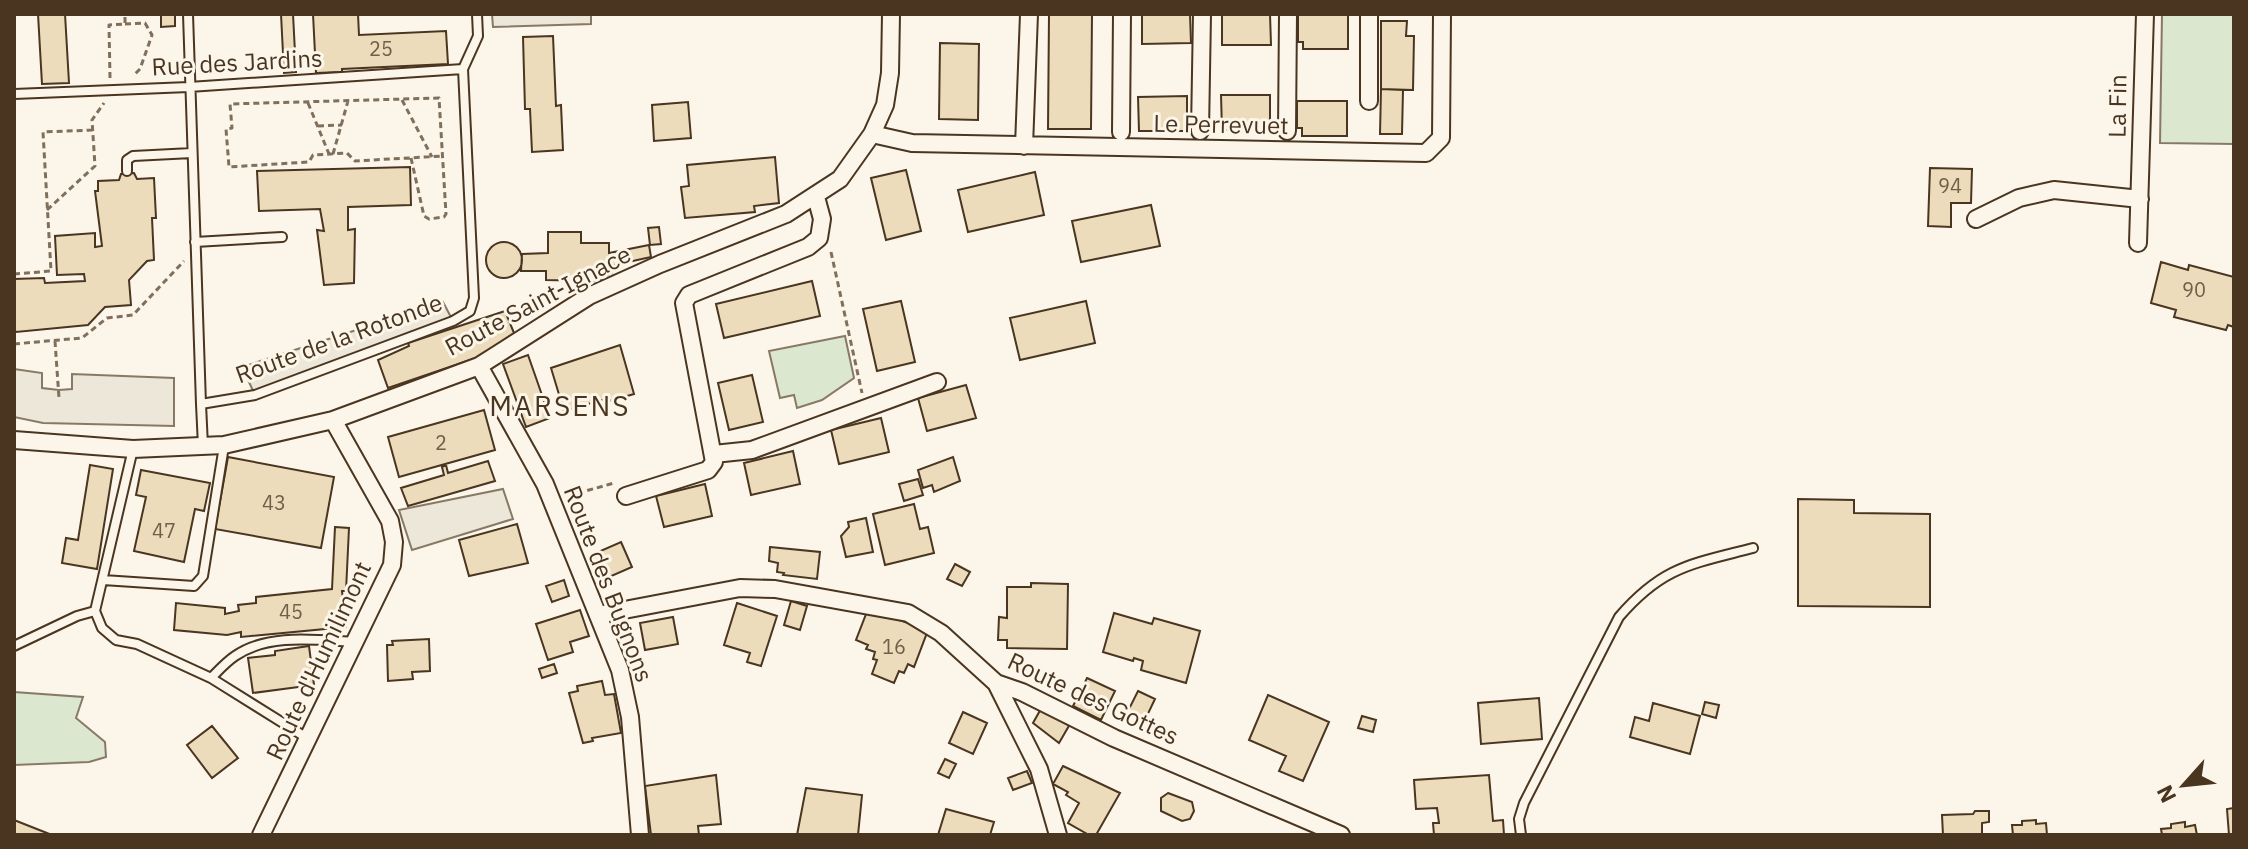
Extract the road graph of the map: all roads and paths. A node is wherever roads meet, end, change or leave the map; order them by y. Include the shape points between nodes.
1 (125, 14) edge
2 (188, 14) edge
3 (477, 14) edge
4 (891, 14) edge
5 (1029, 14) edge
6 (1122, 14) edge
7 (1202, 14) edge
8 (1288, 14) edge
9 (1369, 14) edge
10 (1442, 14) edge
11 (2145, 14) edge
12 (125, 24) junction
13 (463, 69) junction
14 (130, 77) dead end
15 (189, 87) junction
16 (113, 90) junction
17 (14, 94) edge
18 (402, 99) junction
19 (348, 101) junction
20 (1369, 101) dead end
21 (308, 103) junction
22 (342, 125) junction
23 (318, 126) junction
24 (93, 130) junction
25 (1200, 131) dead end
26 (1287, 131) dead end
27 (1121, 132) dead end
28 (872, 134) junction
29 (1024, 146) junction
30 (192, 153) junction
31 (331, 154) junction
32 (443, 156) junction
33 (432, 157) junction
34 (411, 158) junction
35 (127, 171) dead end
36 (816, 197) junction
37 (2140, 199) junction
38 (47, 210) junction
39 (1976, 219) dead end
40 (820, 229) junction
41 (282, 237) dead end
42 (2138, 243) dead end
43 (195, 246) junction
44 (14, 274) edge
45 (55, 341) junction
46 (14, 344) edge
47 (479, 366) junction
48 (937, 382) dead end
49 (59, 398) dead end
50 (201, 404) junction
51 (866, 408) junction
52 (333, 420) junction
53 (14, 440) edge
54 (224, 445) junction
55 (203, 447) junction
56 (133, 449) junction
57 (714, 454) junction
58 (626, 496) joint
59 (560, 498) dead end
60 (1753, 548) dead end
61 (103, 580) junction
62 (95, 611) junction
63 (598, 615) junction
64 (355, 642) junction
65 (14, 646) edge
66 (211, 678) junction
67 (996, 683) junction
68 (309, 739) junction
69 (261, 835) edge
70 (640, 835) edge
71 (1058, 835) edge
72 (1341, 835) edge
73 (1521, 835) edge

1 - 12 path
2 - 15 lane
3 - 13 lane, Route de la Rotonde via 478,36
4 - 28 street, Route Saint-Ignace via 885,105
5 - 29 street
6 - 27 street
7 - 25 street
8 - 26 street
9 - 20 street
10 - 29 street, Le Perrevuet via 1441,138 1426,153
11 - 37 street, La Fin
12 - 14 path via 145,23 152,35 140,69
12 - 16 path via 109,25
13 - 15 lane, Rue des Jardins
13 - 50 lane, Route de la Rotonde via 474,298 470,311 255,395
15 - 16 lane, Rue des Jardins
15 - 30 lane
16 - 17 lane, Rue des Jardins
16 - 24 path via 93,117
18 - 19 path
18 - 32 path via 439,98
18 - 33 path
19 - 21 path
19 - 22 path
21 - 23 path
21 - 31 path via 230,104 229,167 309,162 313,155
22 - 23 path
22 - 31 path
23 - 31 path
24 - 38 path via 95,166
24 - 38 path via 43,132
28 - 29 street, Le Perrevuet via 912,143
28 - 36 street, Route Saint-Ignace via 840,179
30 - 35 lane via 133,156 127,160
30 - 43 lane
31 - 34 path via 347,153 355,161
32 - 33 path
32 - 34 path via 446,214 436,219 424,216
33 - 34 path
36 - 40 street
36 - 47 street, Route Saint-Ignace via 589,296
37 - 39 street via 2054,190 2019,198
37 - 42 street, La Fin
38 - 44 path via 51,271
40 - 51 path via 827,237
40 - 57 street via 819,238 808,247 689,295 684,303
41 - 43 lane
43 - 45 path via 133,315 107,318 82,338
43 - 50 lane
45 - 46 path
45 - 49 path
47 - 52 street, Route Saint-Ignace
47 - 63 street, Route des Bugnons via 545,484
48 - 51 street
50 - 55 lane
51 - 57 street via 752,450
52 - 54 street, Route Saint-Ignace
52 - 64 street, Route d'Humilimont via 390,521 394,542 392,565
53 - 56 street, Route Saint-Ignace
54 - 55 street, Route Saint-Ignace
54 - 61 lane via 199,583
55 - 56 street, Route Saint-Ignace
56 - 61 lane
57 - 58 street via 708,470
58 - 59 path via 619,482
60 - 73 lane via 1663,575 1619,617 1524,803
61 - 62 lane
62 - 65 lane
62 - 66 lane via 102,628 116,640 137,644
63 - 67 street, Route des Gottes via 709,592 775,589 908,613 941,633
63 - 70 street, Route des Bugnons via 620,670 630,717
64 - 66 lane via 296,639 254,646
64 - 68 street, Route d'Humilimont
66 - 68 lane
67 - 71 street via 1039,769
67 - 72 street, Route des Gottes
68 - 69 street, Route d'Humilimont

